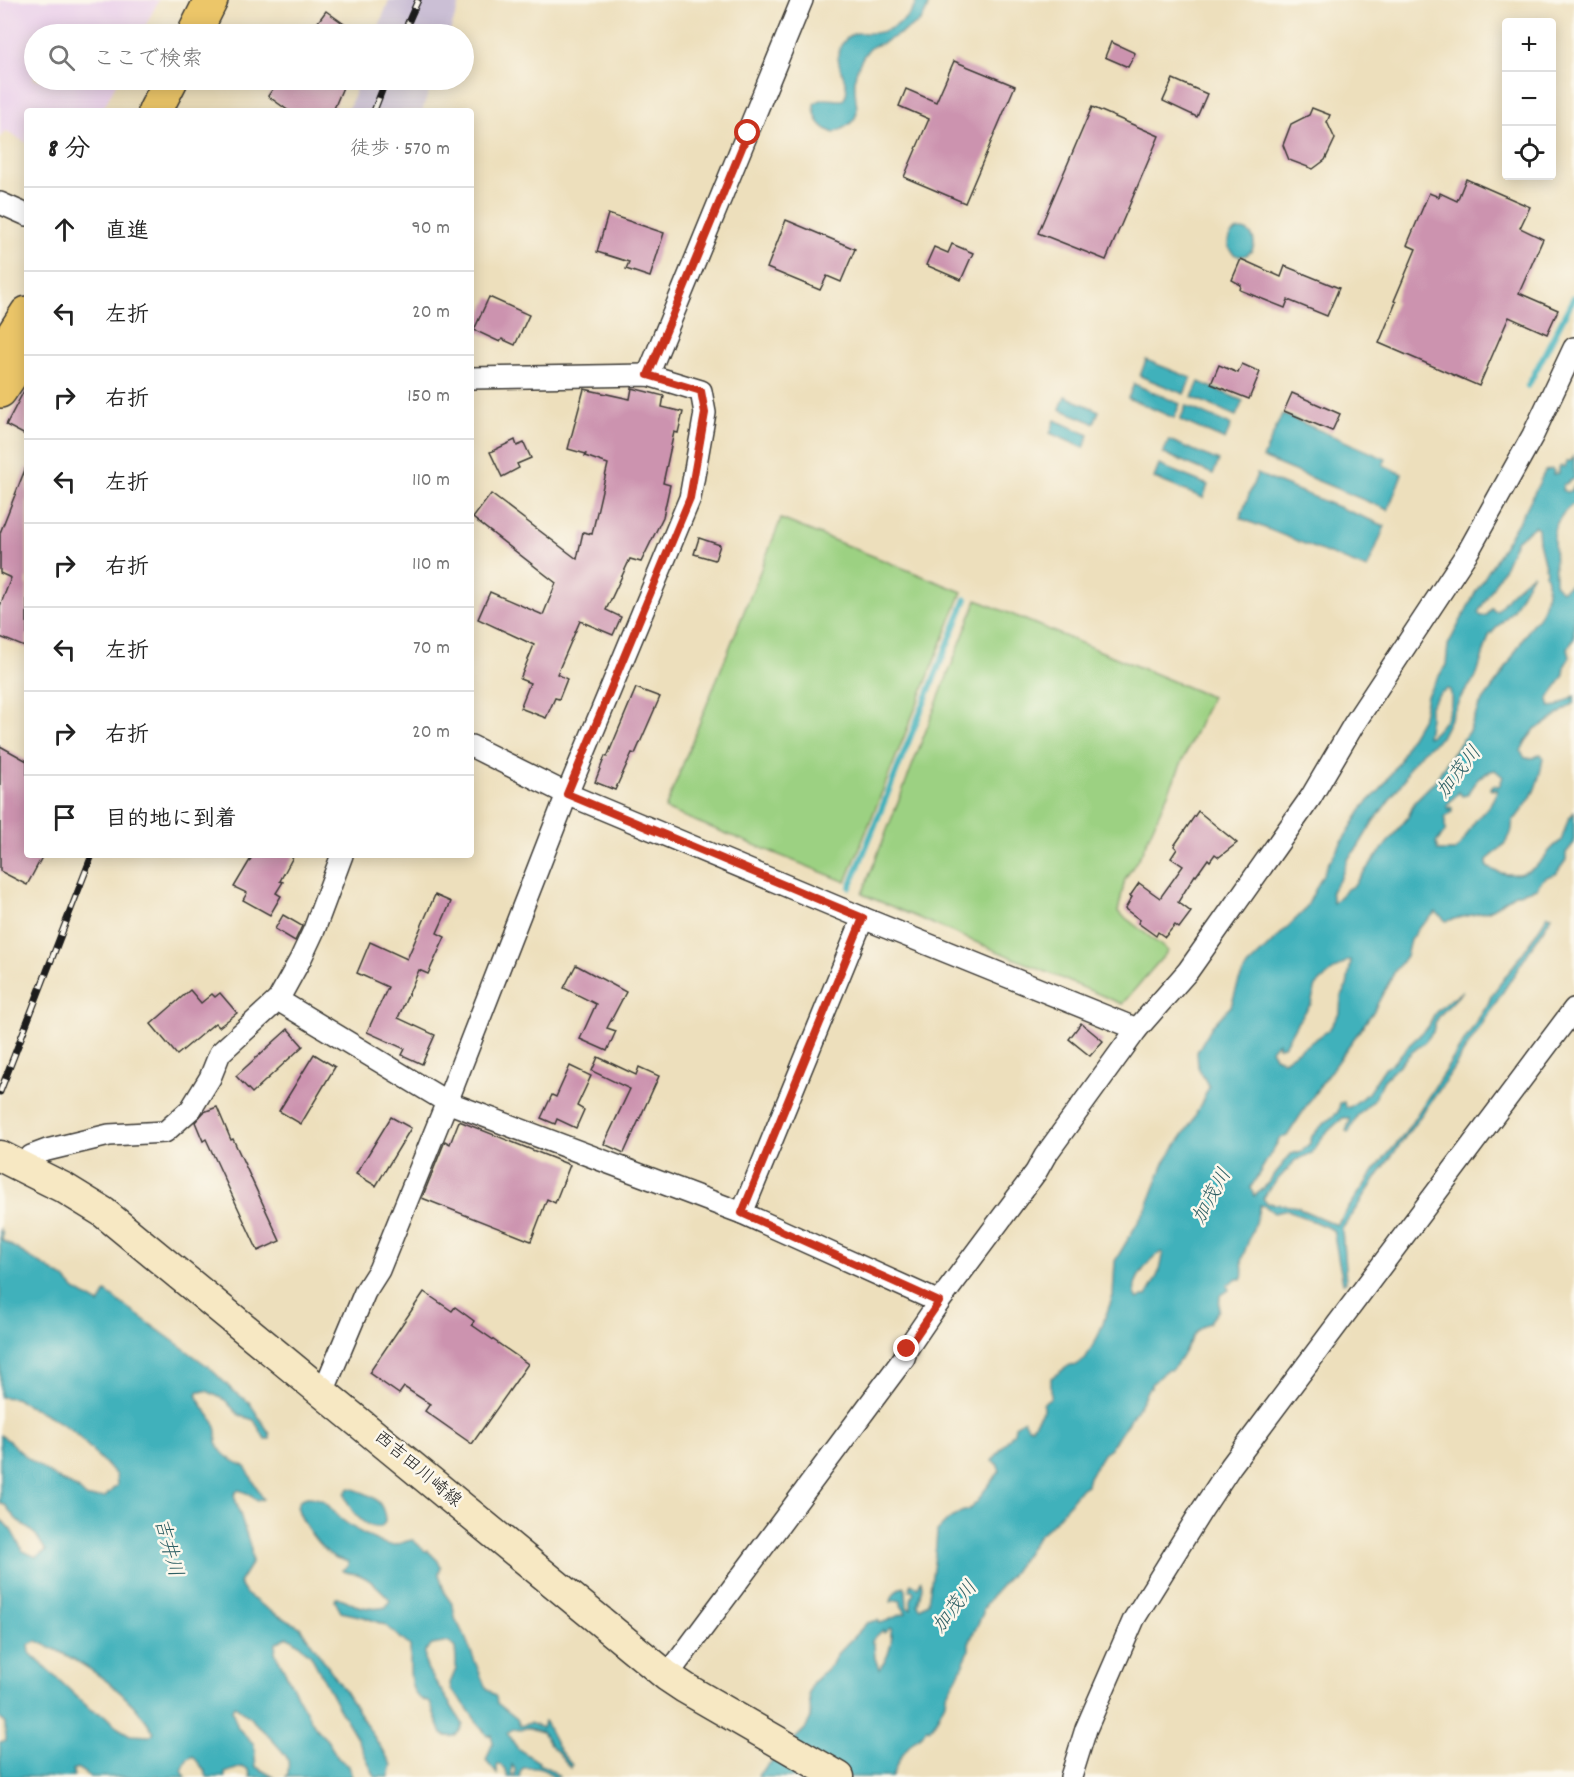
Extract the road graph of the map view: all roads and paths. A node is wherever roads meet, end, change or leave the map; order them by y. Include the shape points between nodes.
1 (186, 0) edge
2 (211, 0) edge
3 (802, 0) edge
4 (174, 24) edge
5 (199, 24) edge
6 (0, 203) edge
7 (24, 214) edge
8 (24, 318) edge
9 (1574, 348) edge
10 (0, 355) edge
11 (24, 355) edge
12 (648, 375) junction
13 (474, 378) edge
14 (0, 391) edge
15 (474, 748) edge
16 (567, 794) junction
17 (341, 858) edge
18 (863, 918) junction
19 (278, 1000) junction
20 (1574, 1009) edge
21 (1137, 1029) junction
22 (447, 1102) junction
23 (11, 1162) edge
24 (742, 1213) junction
25 (939, 1302) junction
26 (324, 1392) junction
27 (676, 1682) junction
28 (839, 1777) edge
29 (1071, 1777) edge

1 - 4 highway
2 - 5 highway
3 - 12 street
6 - 7 street
8 - 10 highway
9 - 21 street via 1533,435 1469,550 1354,724 1311,797 1188,971
11 - 14 highway
12 - 13 street
12 - 16 street via 701,391 705,413 690,498
15 - 16 street
16 - 18 street
16 - 22 street
17 - 19 street via 314,930
18 - 21 street
18 - 24 street
19 - 22 street
19 - 23 street via 220,1053 191,1109 165,1132 109,1135
20 - 29 street via 1231,1466 1200,1513 1134,1619 1086,1729
21 - 25 street
22 - 24 street
22 - 26 street
23 - 26 main road, 西吉田川崎線 via 104,1212
24 - 25 street
25 - 27 street via 904,1358
26 - 27 main road, 西吉田川崎線
27 - 28 main road, 西吉田川崎線

